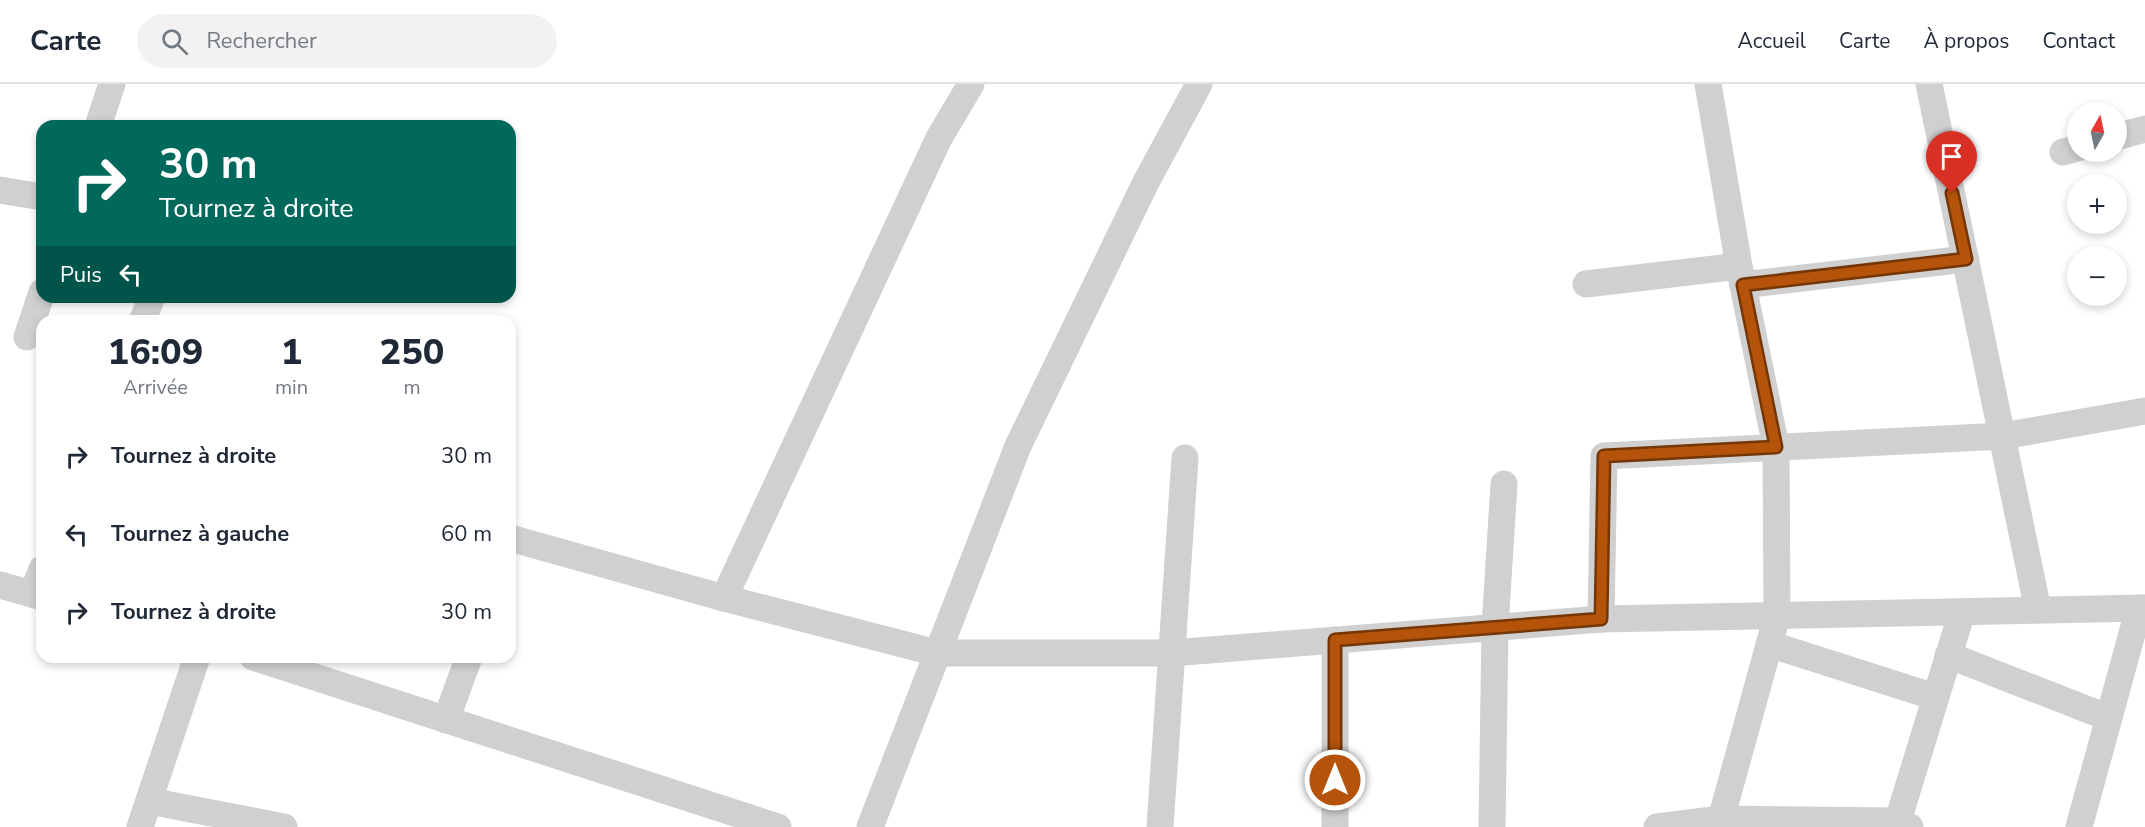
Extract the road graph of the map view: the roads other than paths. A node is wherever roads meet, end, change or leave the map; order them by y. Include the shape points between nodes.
1 (112, 84) edge
2 (971, 84) edge
3 (1199, 84) edge
4 (1708, 84) edge
5 (1929, 84) edge
6 (100, 120) edge
7 (2145, 129) edge
8 (2127, 134) edge
9 (0, 190) edge
10 (36, 196) edge
11 (1966, 259) junction
12 (1741, 275) junction
13 (1586, 284) dead end
14 (38, 303) edge
15 (27, 337) dead end
16 (2145, 411) edge
17 (2003, 435) junction
18 (1776, 447) junction
19 (1185, 458) dead end
20 (1504, 484) dead end
21 (516, 541) edge
22 (2, 591) edge
23 (36, 595) edge
24 (724, 598) junction
25 (2142, 608) edge
26 (2038, 610) junction
27 (1962, 612) junction
28 (1777, 616) junction
29 (1601, 619) junction
30 (1495, 627) junction
31 (1335, 640) junction
32 (1769, 644) junction
33 (1172, 652) junction
34 (937, 653) junction
35 (1948, 655) junction
36 (195, 663) edge
37 (290, 663) edge
38 (466, 663) edge
39 (315, 667) edge
40 (1935, 698) junction
41 (2109, 718) junction
42 (446, 720) junction
43 (149, 801) junction
44 (1721, 819) junction
45 (1901, 825) edge
46 (140, 827) edge
47 (284, 827) edge
48 (778, 827) edge
49 (870, 827) edge
50 (1160, 827) edge
51 (1335, 827) edge
52 (1492, 827) edge
53 (1657, 827) edge
54 (2079, 827) edge

1 - 6 street
2 - 24 street via 939,138
3 - 34 street via 1146,182 1018,447
4 - 12 street
5 - 11 street
7 - 8 street
9 - 10 street
11 - 12 street
11 - 17 street
12 - 13 street
12 - 18 street
14 - 15 street
16 - 17 street
17 - 18 street
17 - 26 street
18 - 28 street
18 - 29 street via 1604,456
19 - 33 street
20 - 30 street
21 - 24 street
22 - 23 street
24 - 34 street
25 - 26 street
25 - 41 street
26 - 27 street
27 - 28 street
27 - 35 street
28 - 29 street
28 - 32 street
29 - 30 street
30 - 31 street
30 - 52 street
31 - 33 street
31 - 51 street
32 - 40 street
32 - 44 street
33 - 34 street
33 - 50 street
34 - 49 street
35 - 40 street
35 - 41 street
36 - 43 street
37 - 39 street
38 - 42 street
39 - 42 street
40 - 45 street
41 - 54 street
42 - 48 street
43 - 46 street
43 - 47 street
44 - 45 street
44 - 53 street

